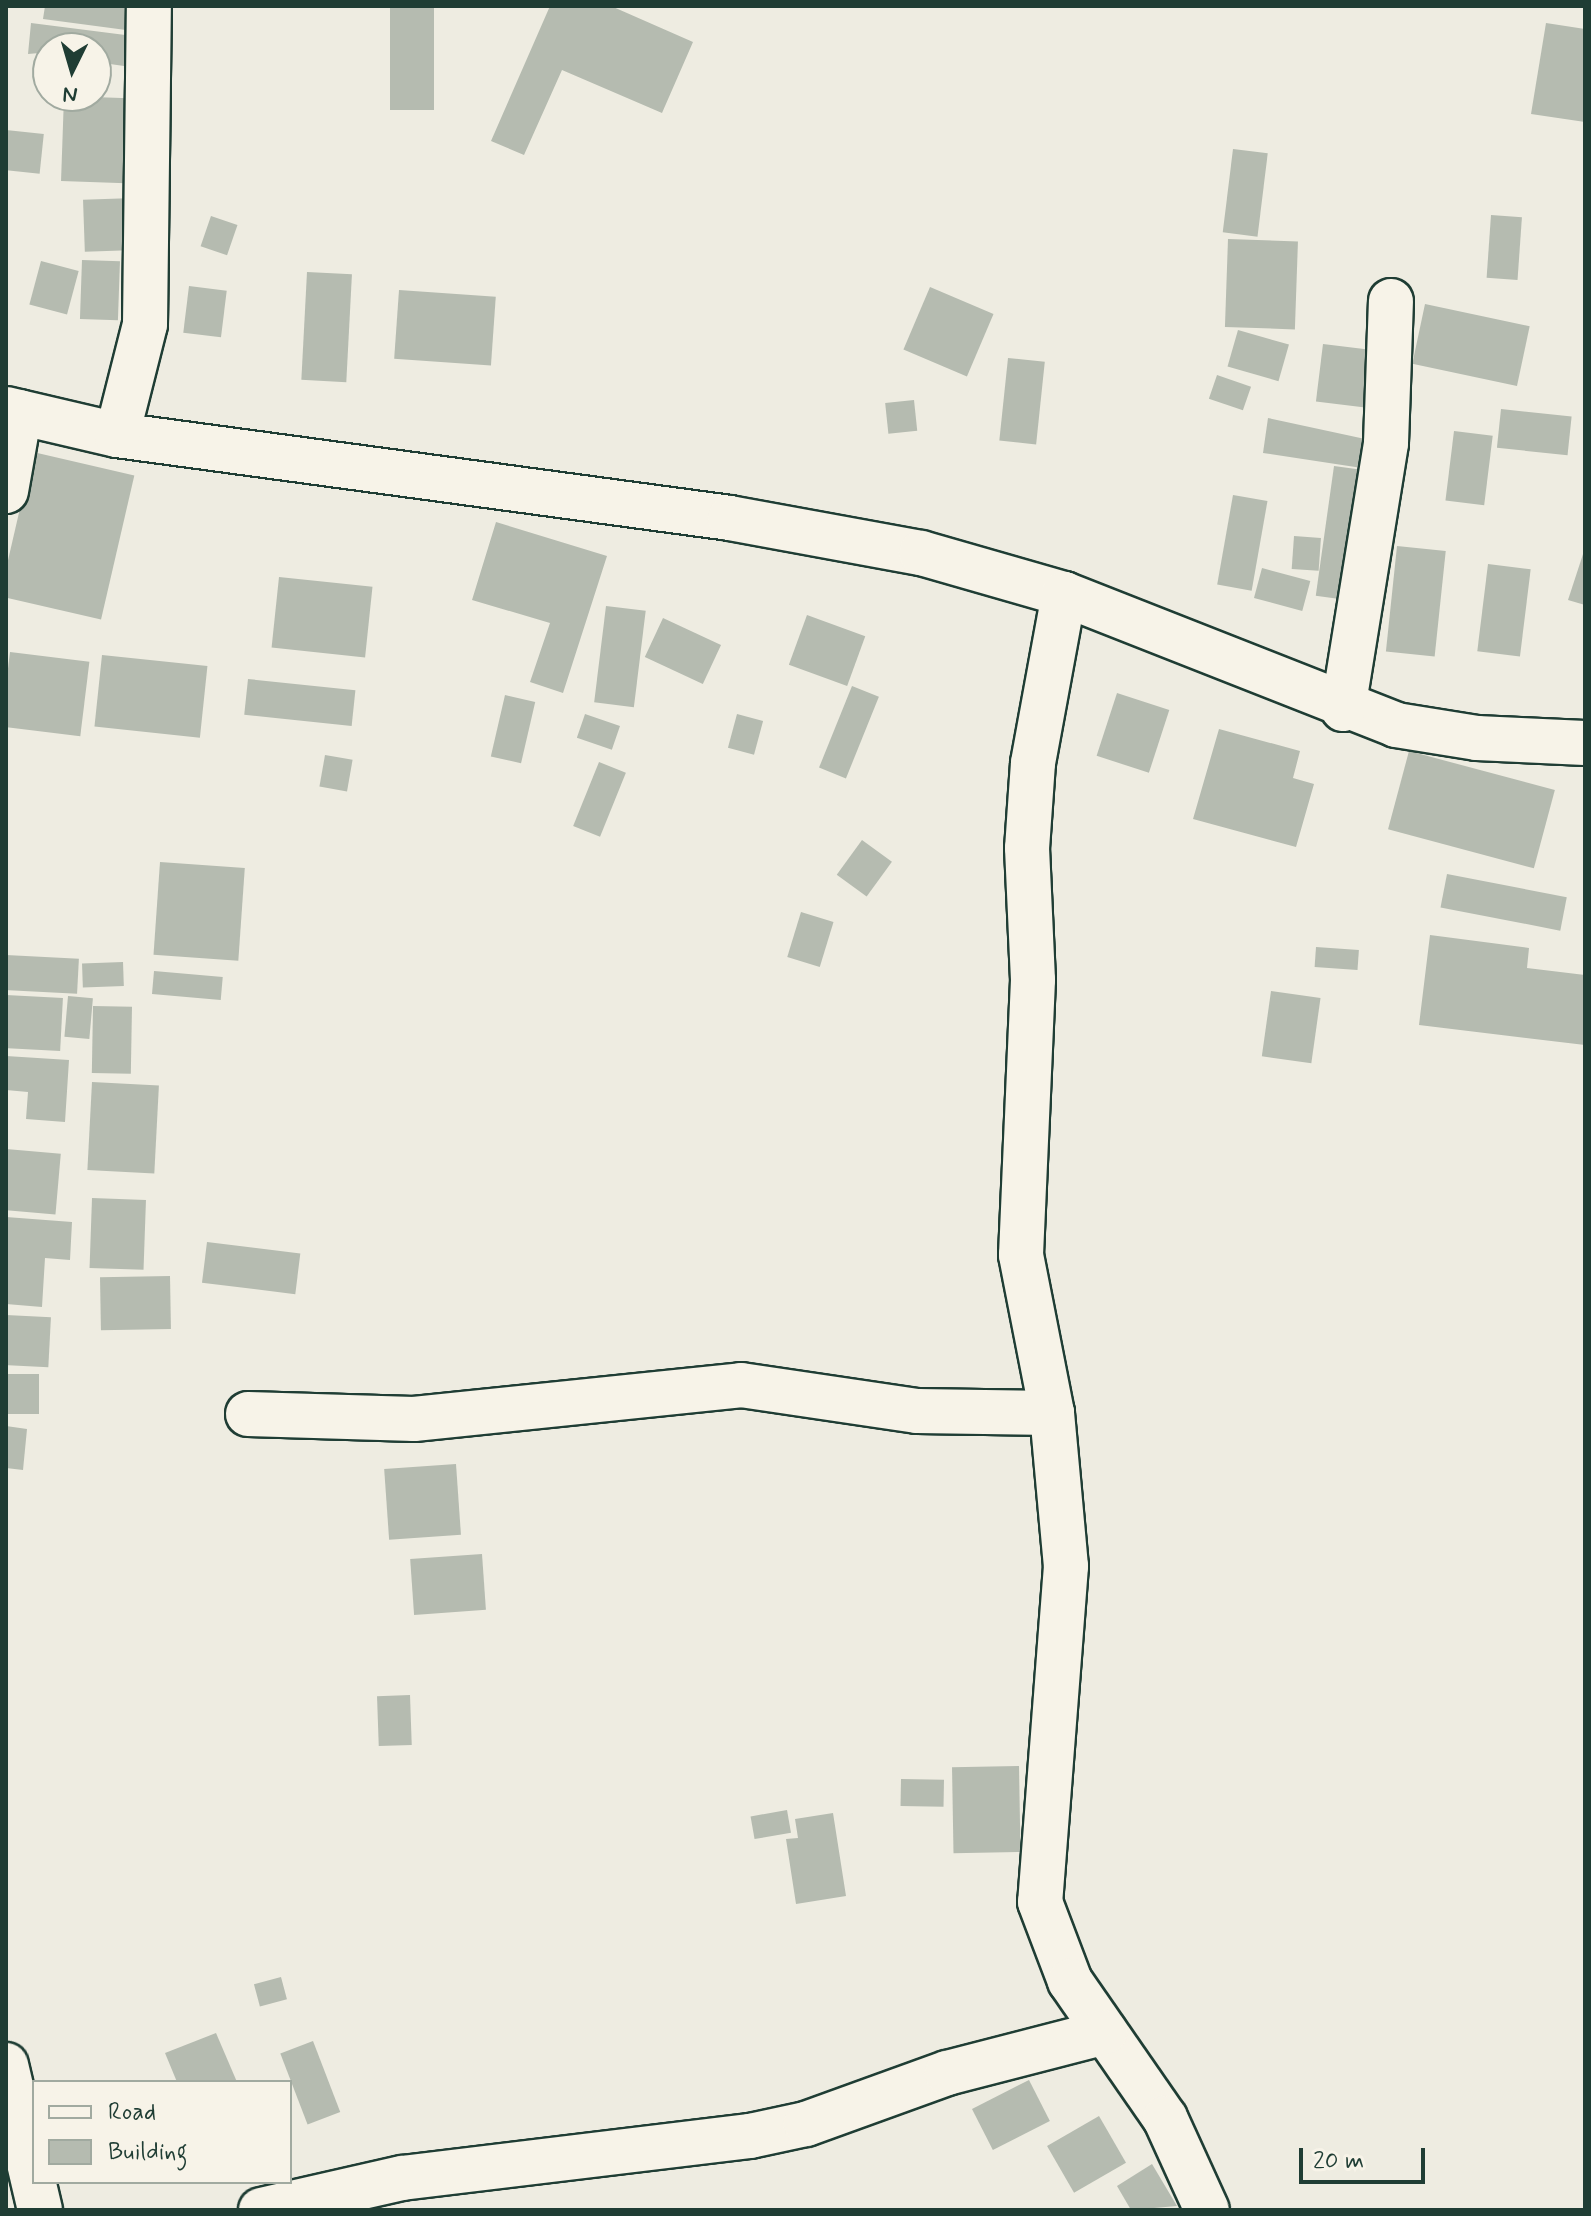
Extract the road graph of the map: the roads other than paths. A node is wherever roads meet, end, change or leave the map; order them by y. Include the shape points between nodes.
1 (149, 6) edge
2 (1391, 301) dead end
3 (13, 410) edge
4 (117, 435) junction
5 (6, 491) edge
6 (1064, 594) junction
7 (1343, 709) junction
8 (1585, 743) edge
9 (1052, 1413) junction
10 (248, 1414) dead end
11 (1105, 2032) junction
12 (6, 2065) edge
13 (32, 2176) edge
14 (34, 2184) edge
15 (40, 2210) edge
16 (261, 2210) edge
17 (1207, 2210) edge

1 - 4 street via 145,324
2 - 7 street via 1386,443
3 - 4 street
3 - 5 street
4 - 6 street via 730,518 921,553
6 - 7 street
6 - 9 street via 1029,811 1033,980 1021,1203 1021,1255
7 - 8 street via 1477,738
9 - 10 street via 917,1411 741,1385 414,1419
9 - 11 street via 1066,1566 1040,1902 1058,1957
11 - 16 street via 947,2073 806,2124 750,2136 402,2178
11 - 17 street via 1165,2118
12 - 13 street
14 - 15 street

